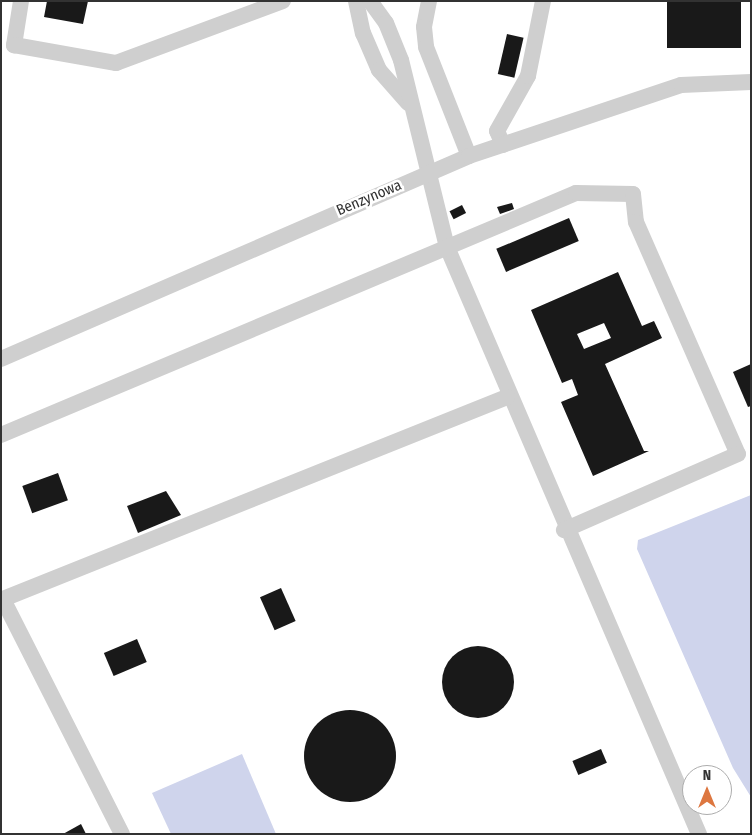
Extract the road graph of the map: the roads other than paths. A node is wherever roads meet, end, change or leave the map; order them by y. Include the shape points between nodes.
1 (22, 1) edge
2 (283, 1) edge
3 (356, 1) edge
4 (370, 1) edge
5 (429, 1) edge
6 (543, 1) edge
7 (751, 82) edge
8 (408, 103) junction
9 (503, 145) junction
10 (469, 156) junction
11 (426, 174) junction
12 (447, 248) junction
13 (1, 360) edge
14 (507, 397) junction
15 (1, 435) edge
16 (564, 530) junction
17 (2, 596) edge
18 (122, 834) edge
19 (699, 834) edge

1 - 2 street via 14,45 116,63
3 - 8 street via 363,33 379,70
4 - 8 street via 386,23 401,60
5 - 10 street via 424,27 426,47
6 - 9 street via 528,76 497,132
7 - 9 street, Benzynowa via 681,86
8 - 11 street
9 - 10 street, Benzynowa
10 - 11 street, Benzynowa
11 - 12 street
11 - 13 street, Benzynowa
12 - 14 street
12 - 15 street
12 - 16 street via 576,193 632,194 636,222 738,454
14 - 16 street
14 - 17 street
16 - 19 street
17 - 18 street

